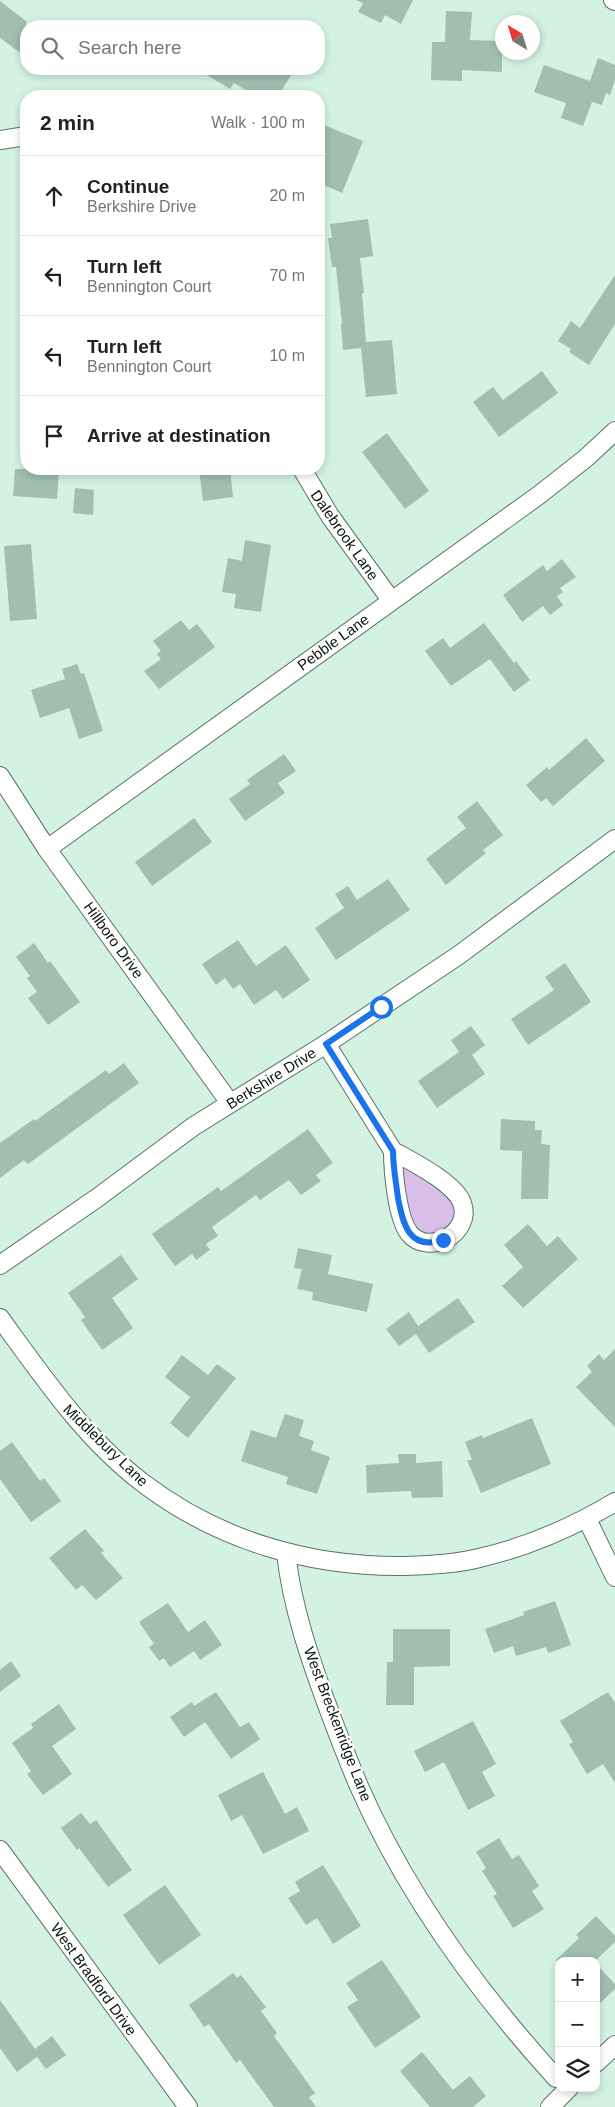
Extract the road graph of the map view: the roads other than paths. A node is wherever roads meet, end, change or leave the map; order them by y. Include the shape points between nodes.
1 (20, 137) edge
2 (0, 140) edge
3 (615, 432) edge
4 (306, 475) edge
5 (391, 600) junction
6 (0, 776) edge
7 (615, 839) edge
8 (47, 849) junction
9 (326, 1044) junction
10 (230, 1103) junction
11 (393, 1151) junction
12 (0, 1265) edge
13 (0, 1318) edge
14 (615, 1502) edge
15 (587, 1519) junction
16 (286, 1553) junction
17 (615, 1577) edge
18 (0, 1850) edge
19 (615, 2045) edge
20 (600, 2059) edge
21 (555, 2074) edge
22 (558, 2092) edge
23 (188, 2107) edge
24 (550, 2107) edge

1 - 2 street
3 - 5 street, Pebble Lane via 539,495
4 - 5 street, Dalebrook Lane via 330,516
5 - 8 street, Pebble Lane
6 - 8 street, Hillboro Drive
7 - 9 street, Berkshire Drive via 460,955
8 - 10 street, Hillboro Drive
9 - 10 street, Berkshire Drive
9 - 11 street
10 - 12 street, Berkshire Drive
11 - 11 street via 400,1215 409,1232 426,1244 457,1231 463,1213 458,1195
13 - 16 street, Middlebury Lane via 67,1409 142,1482 220,1529
14 - 15 street, Middlebury Lane
15 - 16 street, Middlebury Lane via 536,1542 491,1555 431,1565 336,1563
15 - 17 street
16 - 21 street, West Breckenridge Lane via 296,1607 325,1699 359,1785 385,1837 439,1930 484,1992
18 - 23 street, West Bradford Drive
19 - 20 street
22 - 24 street

